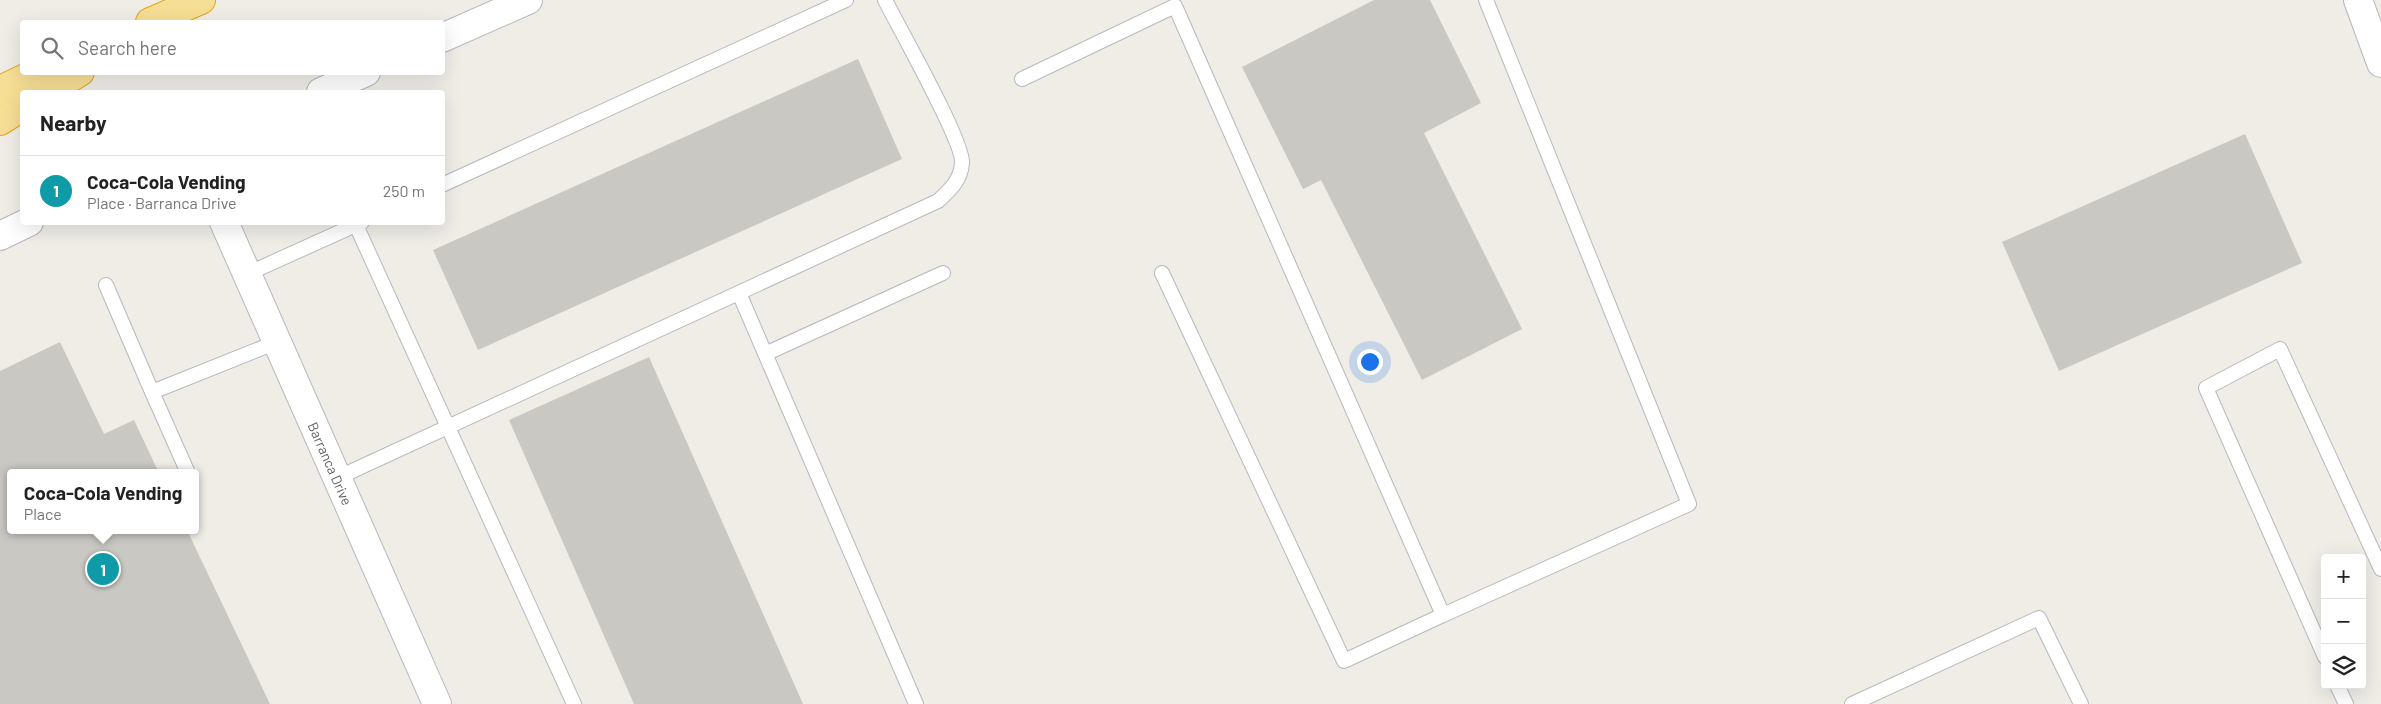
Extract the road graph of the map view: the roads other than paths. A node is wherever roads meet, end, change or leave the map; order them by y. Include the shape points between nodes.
1 (528, 0) edge
2 (846, 0) edge
3 (885, 0) edge
4 (1188, 0) edge
5 (1486, 0) edge
6 (2358, 0) edge
7 (197, 2) edge
8 (1174, 3) edge
9 (155, 20) edge
10 (166, 20) edge
11 (445, 37) edge
12 (2381, 62) edge
13 (32, 75) edge
14 (75, 75) edge
15 (359, 75) edge
16 (1022, 79) dead end
17 (0, 90) edge
18 (50, 90) edge
19 (326, 90) edge
20 (20, 108) edge
21 (0, 121) edge
22 (445, 184) edge
23 (24, 225) edge
24 (225, 225) edge
25 (357, 225) edge
26 (359, 225) edge
27 (0, 236) edge
28 (943, 273) dead end
29 (1162, 273) dead end
30 (247, 274) junction
31 (106, 285) dead end
32 (739, 293) junction
33 (277, 342) junction
34 (765, 354) junction
35 (152, 392) junction
36 (448, 427) junction
37 (186, 469) edge
38 (337, 478) junction
39 (2381, 569) edge
40 (1444, 615) junction
41 (2321, 648) edge
42 (2339, 689) edge
43 (570, 703) edge
44 (437, 704) edge
45 (916, 704) edge
46 (1852, 704) edge
47 (2081, 704) edge
48 (2346, 704) edge

1 - 11 street
2 - 22 lane
3 - 32 lane via 954,134 962,162 955,186 938,200
4 - 8 lane
5 - 40 lane via 1689,504
6 - 12 street
7 - 9 highway
7 - 10 highway
8 - 16 lane
8 - 40 lane
13 - 17 highway
14 - 18 highway
15 - 19 street
20 - 21 highway
23 - 27 street
24 - 30 street, Barranca Drive
25 - 30 lane
26 - 36 lane
28 - 34 lane
29 - 40 lane via 1344,661
30 - 33 street, Barranca Drive
31 - 35 lane
32 - 34 lane
32 - 36 lane
33 - 35 lane
33 - 38 street, Barranca Drive
34 - 45 lane
35 - 37 lane
36 - 38 lane
36 - 43 lane
38 - 44 street, Barranca Drive
39 - 41 lane via 2280,349 2206,388
42 - 48 lane
46 - 47 lane via 2039,618

